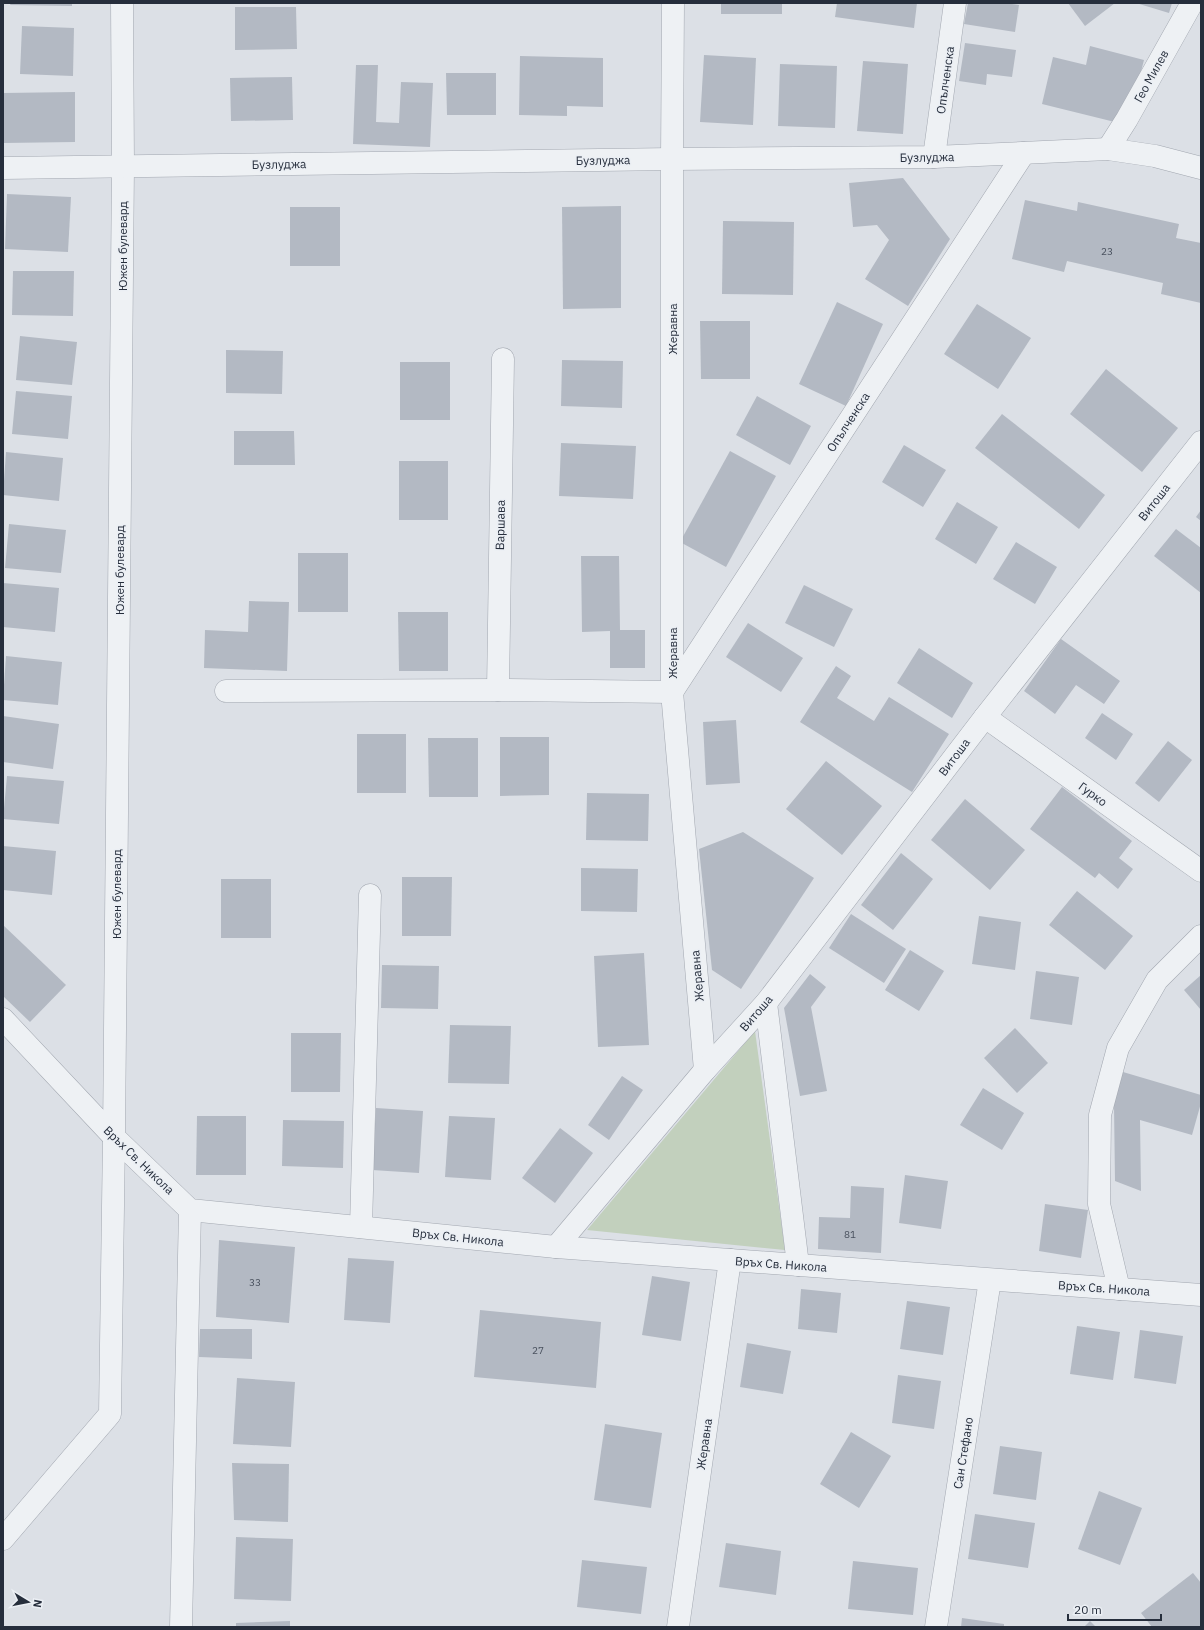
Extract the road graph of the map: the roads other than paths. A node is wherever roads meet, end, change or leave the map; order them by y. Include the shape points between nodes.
1 (122, 3) edge
2 (673, 3) edge
3 (955, 3) edge
4 (1192, 3) edge
5 (1108, 149) junction
6 (1024, 153) junction
7 (934, 157) junction
8 (672, 159) junction
9 (123, 166) junction
10 (3, 168) edge
11 (1201, 168) edge
12 (503, 359) dead end
13 (1201, 442) edge
14 (498, 690) junction
15 (226, 691) dead end
16 (672, 692) junction
17 (985, 717) junction
18 (1201, 871) edge
19 (370, 895) dead end
20 (1201, 936) edge
21 (766, 1003) junction
22 (3, 1019) edge
23 (705, 1070) junction
24 (114, 1137) junction
25 (190, 1210) junction
26 (361, 1227) junction
27 (556, 1248) junction
28 (730, 1260) junction
29 (798, 1265) junction
30 (990, 1280) junction
31 (1119, 1289) junction
32 (1201, 1295) edge
33 (3, 1539) edge
34 (182, 1627) edge
35 (678, 1627) edge
36 (936, 1627) edge

1 - 9 street, Южен булевард
2 - 8 street, Жеравна
3 - 7 street, Опълченска
4 - 5 street, Гео Милев
5 - 6 street, Бузлуджа
5 - 11 street, Бузлуджа via 1155,156
6 - 7 street, Бузлуджа
6 - 16 street, Опълченска
7 - 8 street, Бузлуджа
8 - 9 street, Бузлуджа
8 - 16 street, Жеравна
9 - 10 street, Бузлуджа
9 - 24 street, Южен булевард
12 - 14 street, Варшава
13 - 17 street, Витоша
14 - 15 street
14 - 16 street
16 - 23 street, Жеравна
17 - 18 street, Гурко
17 - 21 street, Витоша
19 - 26 street
20 - 31 street via 1157,980 1118,1048 1100,1115 1099,1204
21 - 23 street, Витоша
21 - 29 street
22 - 24 street, Връх Св. Никола
23 - 27 street
24 - 25 street, Връх Св. Никола
24 - 33 street, Южен булевард via 110,1414
25 - 26 street, Връх Св. Никола
25 - 34 street
26 - 27 street, Връх Св. Никола
27 - 28 street, Връх Св. Никола
28 - 29 street, Връх Св. Никола
28 - 35 street, Жеравна
29 - 30 street, Връх Св. Никола
30 - 31 street, Връх Св. Никола
30 - 36 street, Сан Стефано
31 - 32 street, Връх Св. Никола

